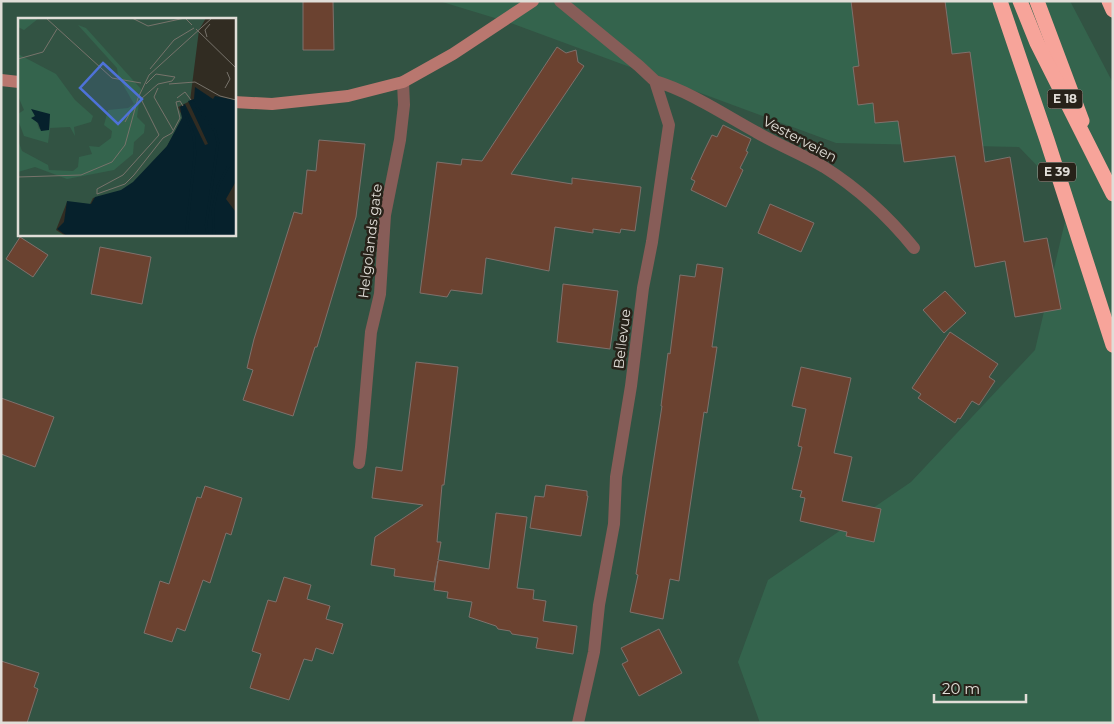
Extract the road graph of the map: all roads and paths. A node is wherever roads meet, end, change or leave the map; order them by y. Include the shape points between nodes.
1 (533, 1) edge
2 (560, 1) edge
3 (1000, 1) edge
4 (1020, 1) edge
5 (1037, 1) edge
6 (1109, 1) edge
7 (1113, 10) edge
8 (1, 80) edge
9 (655, 81) junction
10 (18, 82) edge
11 (403, 82) junction
12 (235, 102) edge
13 (1113, 194) edge
14 (1113, 205) edge
15 (914, 248) dead end
16 (1112, 344) edge
17 (359, 463) dead end
18 (578, 723) edge

1 - 11 main road via 453,54
2 - 9 street
3 - 16 highway, E 39
4 - 13 highway, E 18, bridge via 1037,43
5 - 14 highway, E 39
6 - 7 highway
8 - 10 main road
9 - 15 street, Vesterveien via 700,100 823,167 877,207
9 - 18 street, Bellevue via 669,125 616,477 614,524 594,652
11 - 12 main road via 348,96 272,104
11 - 17 street, Helgolands gate via 400,140 385,215 380,294 371,332

